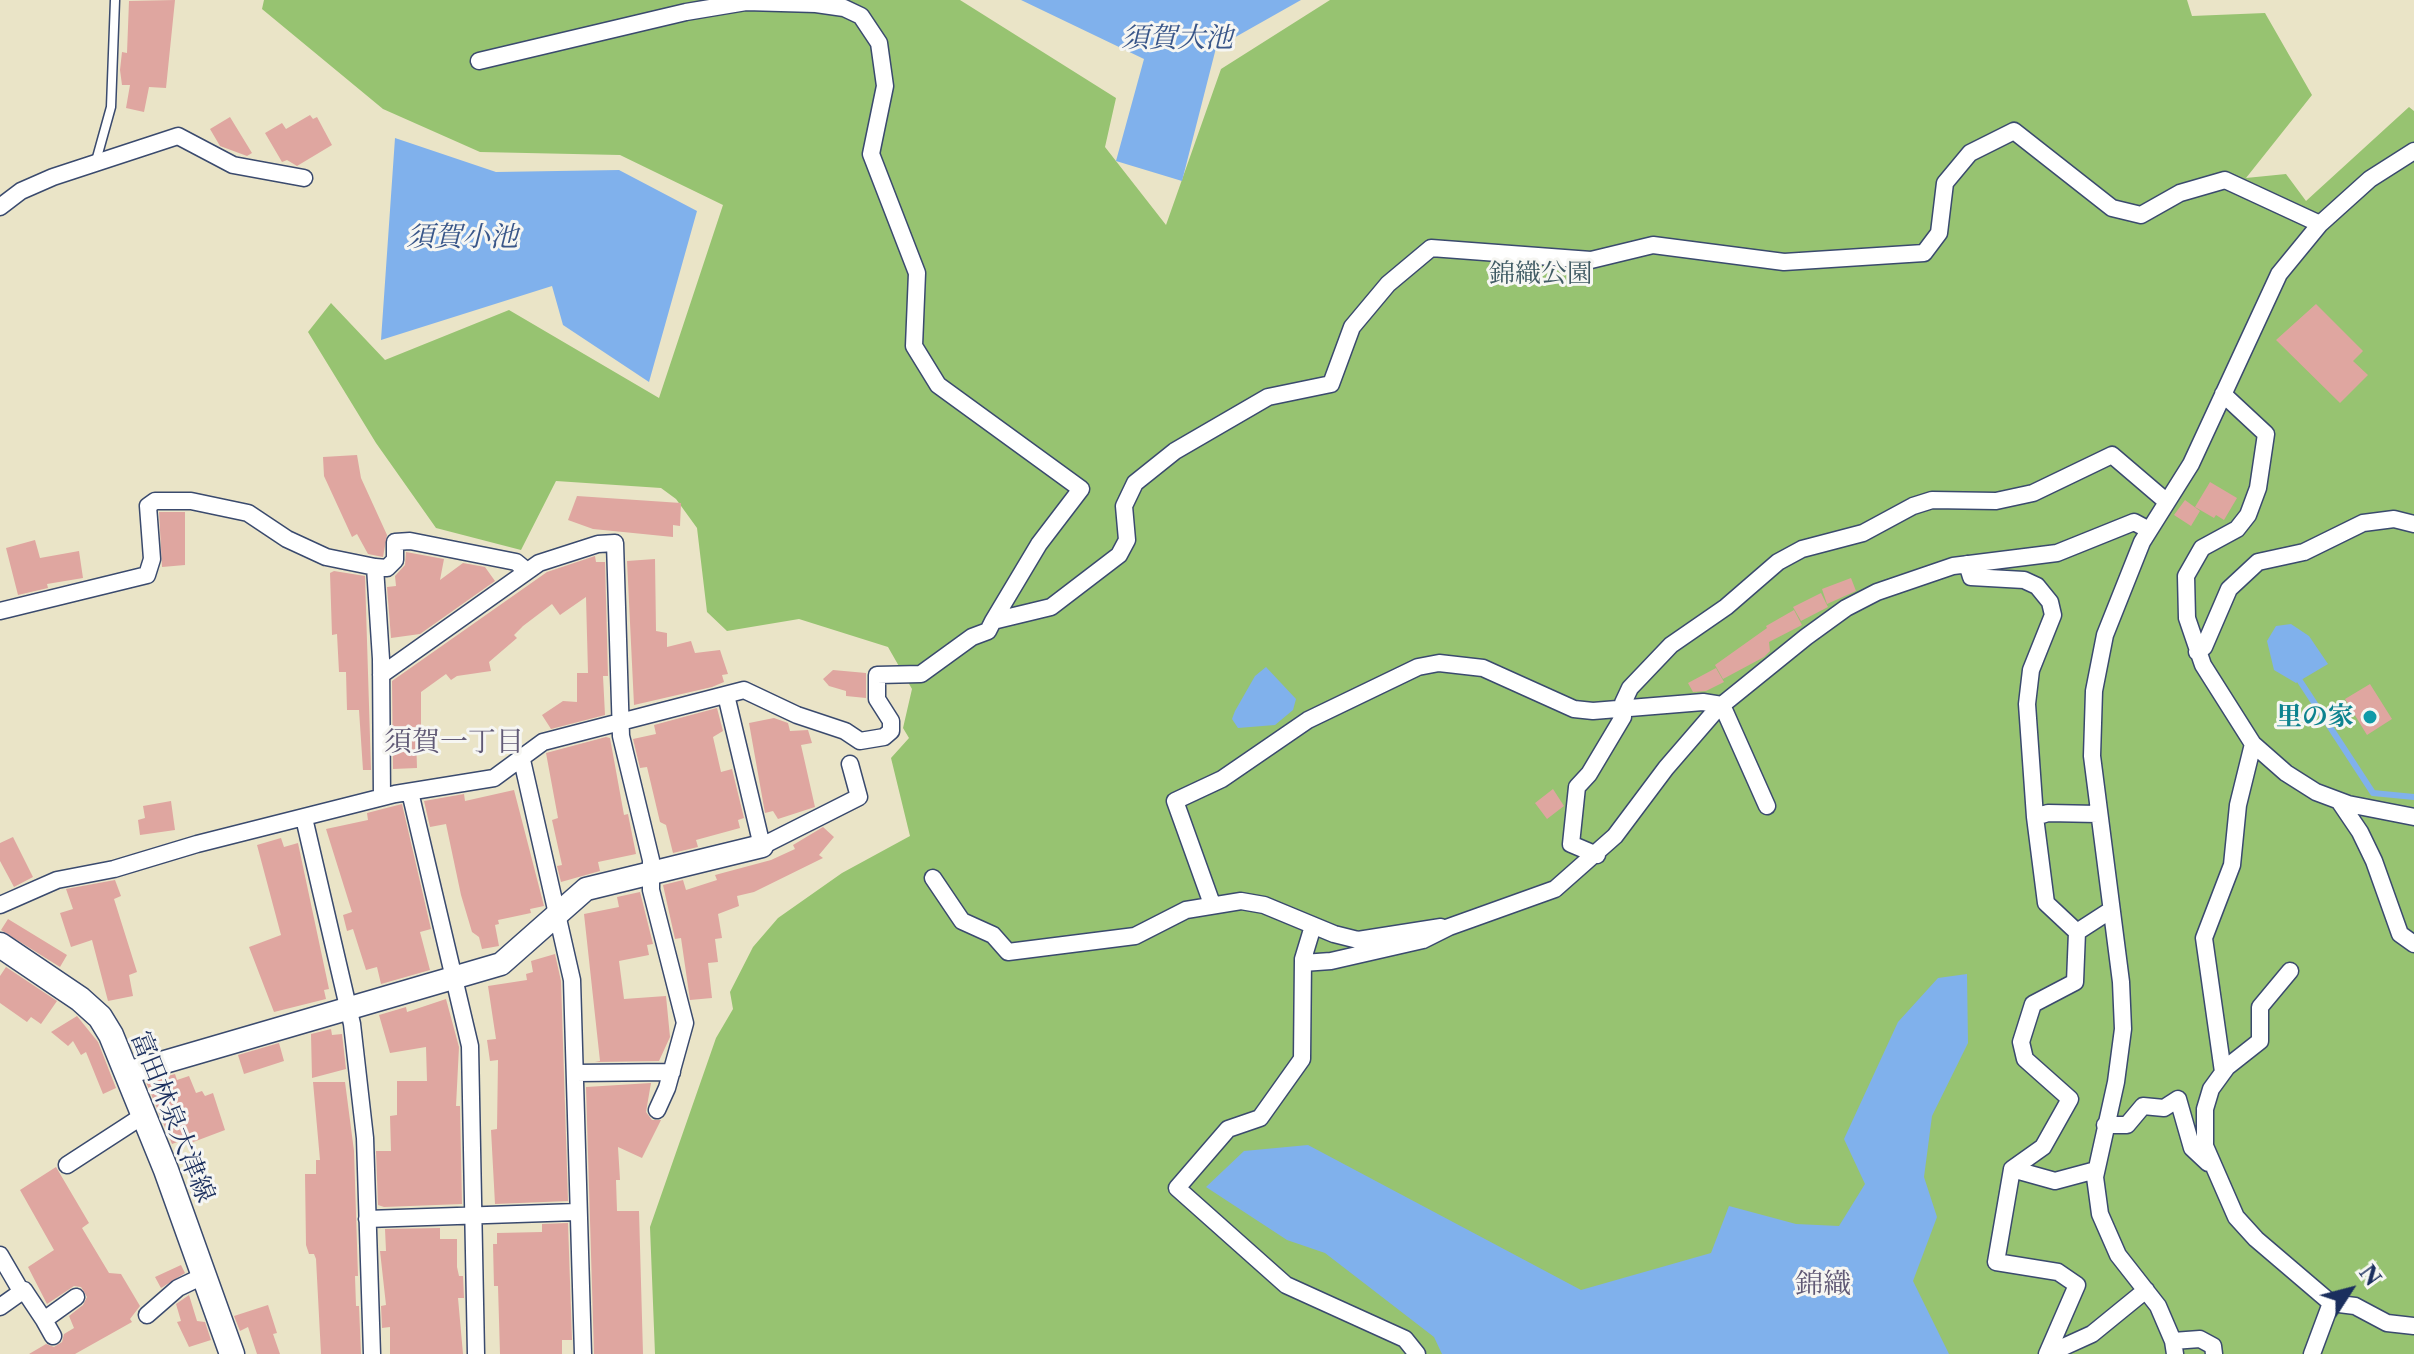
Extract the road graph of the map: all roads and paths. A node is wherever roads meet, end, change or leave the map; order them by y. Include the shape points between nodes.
1 (115, 0) edge
2 (479, 61) dead end
3 (2414, 151) edge
4 (96, 162) junction
5 (304, 178) dead end
6 (0, 207) edge
7 (2320, 224) junction
8 (2223, 394) junction
9 (2167, 502) junction
10 (2414, 524) edge
11 (2149, 530) junction
12 (1967, 564) junction
13 (375, 567) junction
14 (527, 571) junction
15 (0, 611) edge
16 (993, 621) junction
17 (2197, 652) junction
18 (381, 675) junction
19 (726, 695) junction
20 (1722, 705) junction
21 (1623, 709) junction
22 (621, 720) junction
23 (2253, 744) junction
24 (522, 760) junction
25 (850, 764) dead end
26 (410, 792) junction
27 (382, 797) junction
28 (2339, 801) junction
29 (1767, 806) dead end
30 (2098, 814) junction
31 (2035, 817) junction
32 (2414, 817) edge
33 (304, 818) junction
34 (762, 846) junction
35 (1597, 855) junction
36 (651, 874) junction
37 (933, 878) dead end
38 (1, 902) edge
39 (1212, 904) junction
40 (2111, 910) junction
41 (559, 912) junction
42 (1313, 926) junction
43 (1449, 927) junction
44 (2077, 932) junction
45 (2414, 944) edge
46 (0, 945) edge
47 (1303, 963) junction
48 (2290, 971) dead end
49 (451, 977) junction
50 (349, 1007) junction
51 (672, 1072) junction
52 (2223, 1072) junction
53 (127, 1073) junction
54 (576, 1073) junction
55 (657, 1110) dead end
56 (144, 1115) junction
57 (2105, 1125) junction
58 (67, 1165) dead end
59 (2012, 1169) junction
60 (2096, 1170) junction
61 (2215, 1170) junction
62 (577, 1212) junction
63 (474, 1215) junction
64 (367, 1219) junction
65 (0, 1255) edge
66 (203, 1276) junction
67 (2146, 1290) junction
68 (21, 1291) junction
69 (76, 1297) dead end
70 (2331, 1303) junction
71 (0, 1307) edge
72 (147, 1315) dead end
73 (44, 1320) junction
74 (2414, 1326) edge
75 (53, 1336) dead end
76 (2174, 1348) edge
77 (232, 1354) edge
78 (372, 1354) edge
79 (476, 1354) edge
80 (583, 1354) edge
81 (1417, 1354) edge
82 (2048, 1354) edge
83 (2214, 1354) edge
84 (2312, 1354) edge

1 - 4 lane via 111,107
2 - 16 street via 746,2 816,4 861,16 879,43 885,86 871,154 917,273 914,346 938,385 1081,489 1039,544
3 - 7 street via 2370,179
4 - 5 street via 178,136 233,165
4 - 6 street via 21,191
7 - 8 street via 2279,274
7 - 16 street via 2225,180 2180,193 2141,215 2112,208 2014,131 1970,153 1945,183 1939,233 1924,253 1784,262 1653,245 1591,260 1431,248 1388,284 1352,327 1331,384 1268,397 1175,451 1135,483 1124,506 1127,540 1119,555 1051,607
8 - 9 street
8 - 17 street via 2266,434 2248,515 2237,529 2202,548 2186,576 2187,618
9 - 11 street
9 - 21 street via 2112,455 2033,493 1913,506 1863,533 1802,549 1778,562 1648,666 1630,688
10 - 17 street via 2394,519 2363,523 2304,552 2258,562 2229,589
11 - 12 street via 2134,522 2057,553
11 - 30 street via 2105,635 2094,691 2092,756
12 - 20 street via 1877,592 1846,608
12 - 31 street via 1971,577 2024,580 2050,602 2053,615 2031,670 2027,704
13 - 14 street via 387,568 395,560 395,542 410,541 516,562
13 - 15 street via 326,557 248,513 191,501 155,501 148,506 152,559 147,575
13 - 18 street
14 - 18 street
14 - 22 street via 559,554 615,543
16 - 19 street via 988,631 921,674 877,675 877,699 891,721 891,731 884,737 860,741 744,690
17 - 23 street
18 - 27 street
19 - 22 street
19 - 34 street
20 - 21 street
20 - 29 street
20 - 35 street
21 - 35 street via 1623,717 1577,787 1571,844
21 - 39 street via 1574,709 1483,668 1439,663 1418,667 1321,714 1222,779 1175,801
22 - 24 street via 543,742
22 - 36 street
23 - 28 street via 2286,773
23 - 52 street via 2238,805 2232,865 2204,938
24 - 26 street via 494,778
24 - 41 street
25 - 34 street via 859,797
26 - 27 street
26 - 49 street
27 - 33 street
28 - 32 street
28 - 45 street via 2374,861 2400,934
30 - 31 street
30 - 40 street
31 - 44 street via 2046,903
33 - 38 street via 57,880
33 - 50 street
34 - 36 street
35 - 43 street via 1555,889
36 - 41 street via 586,889
36 - 51 street via 685,1023
37 - 39 street via 962,921 993,935 1008,952 1135,936 1186,910
39 - 42 street via 1264,905
40 - 44 street
40 - 57 street via 2123,1029
41 - 49 street via 501,964
41 - 54 street via 572,980
42 - 43 street via 1358,940
42 - 47 street
43 - 47 street via 1423,940
44 - 59 street via 2075,982 2033,1004 2021,1042 2025,1059 2070,1099 2043,1147
46 - 53 main road, 富田林泉大津線 via 100,1017
47 - 81 street via 1302,1059 1260,1118 1228,1129 1177,1188 1286,1285 1405,1339
48 - 52 street via 2260,1007 2260,1041
49 - 50 street
49 - 63 street via 470,1046
50 - 53 street
50 - 64 street via 365,1138
51 - 54 street
51 - 55 street
52 - 61 street via 2205,1109 2205,1146
53 - 56 main road, 富田林泉大津線
54 - 62 street
56 - 58 street
56 - 66 main road, 富田林泉大津線
57 - 60 street
57 - 61 street via 2127,1125 2143,1106 2164,1108 2178,1099 2192,1148
59 - 60 street via 2055,1181
59 - 82 street via 1996,1262 2058,1272 2077,1285
60 - 67 street via 2100,1214 2118,1255
61 - 70 street via 2236,1217
62 - 63 street
62 - 80 street
63 - 64 street
63 - 79 street
64 - 78 street
65 - 68 street
66 - 72 street via 178,1288
66 - 77 main road, 富田林泉大津線
67 - 76 street
67 - 82 street via 2092,1334
68 - 71 street
68 - 73 street
69 - 73 street
70 - 74 street via 2355,1306 2387,1323
70 - 84 street
73 - 75 street
76 - 83 street via 2200,1339 2213,1346

